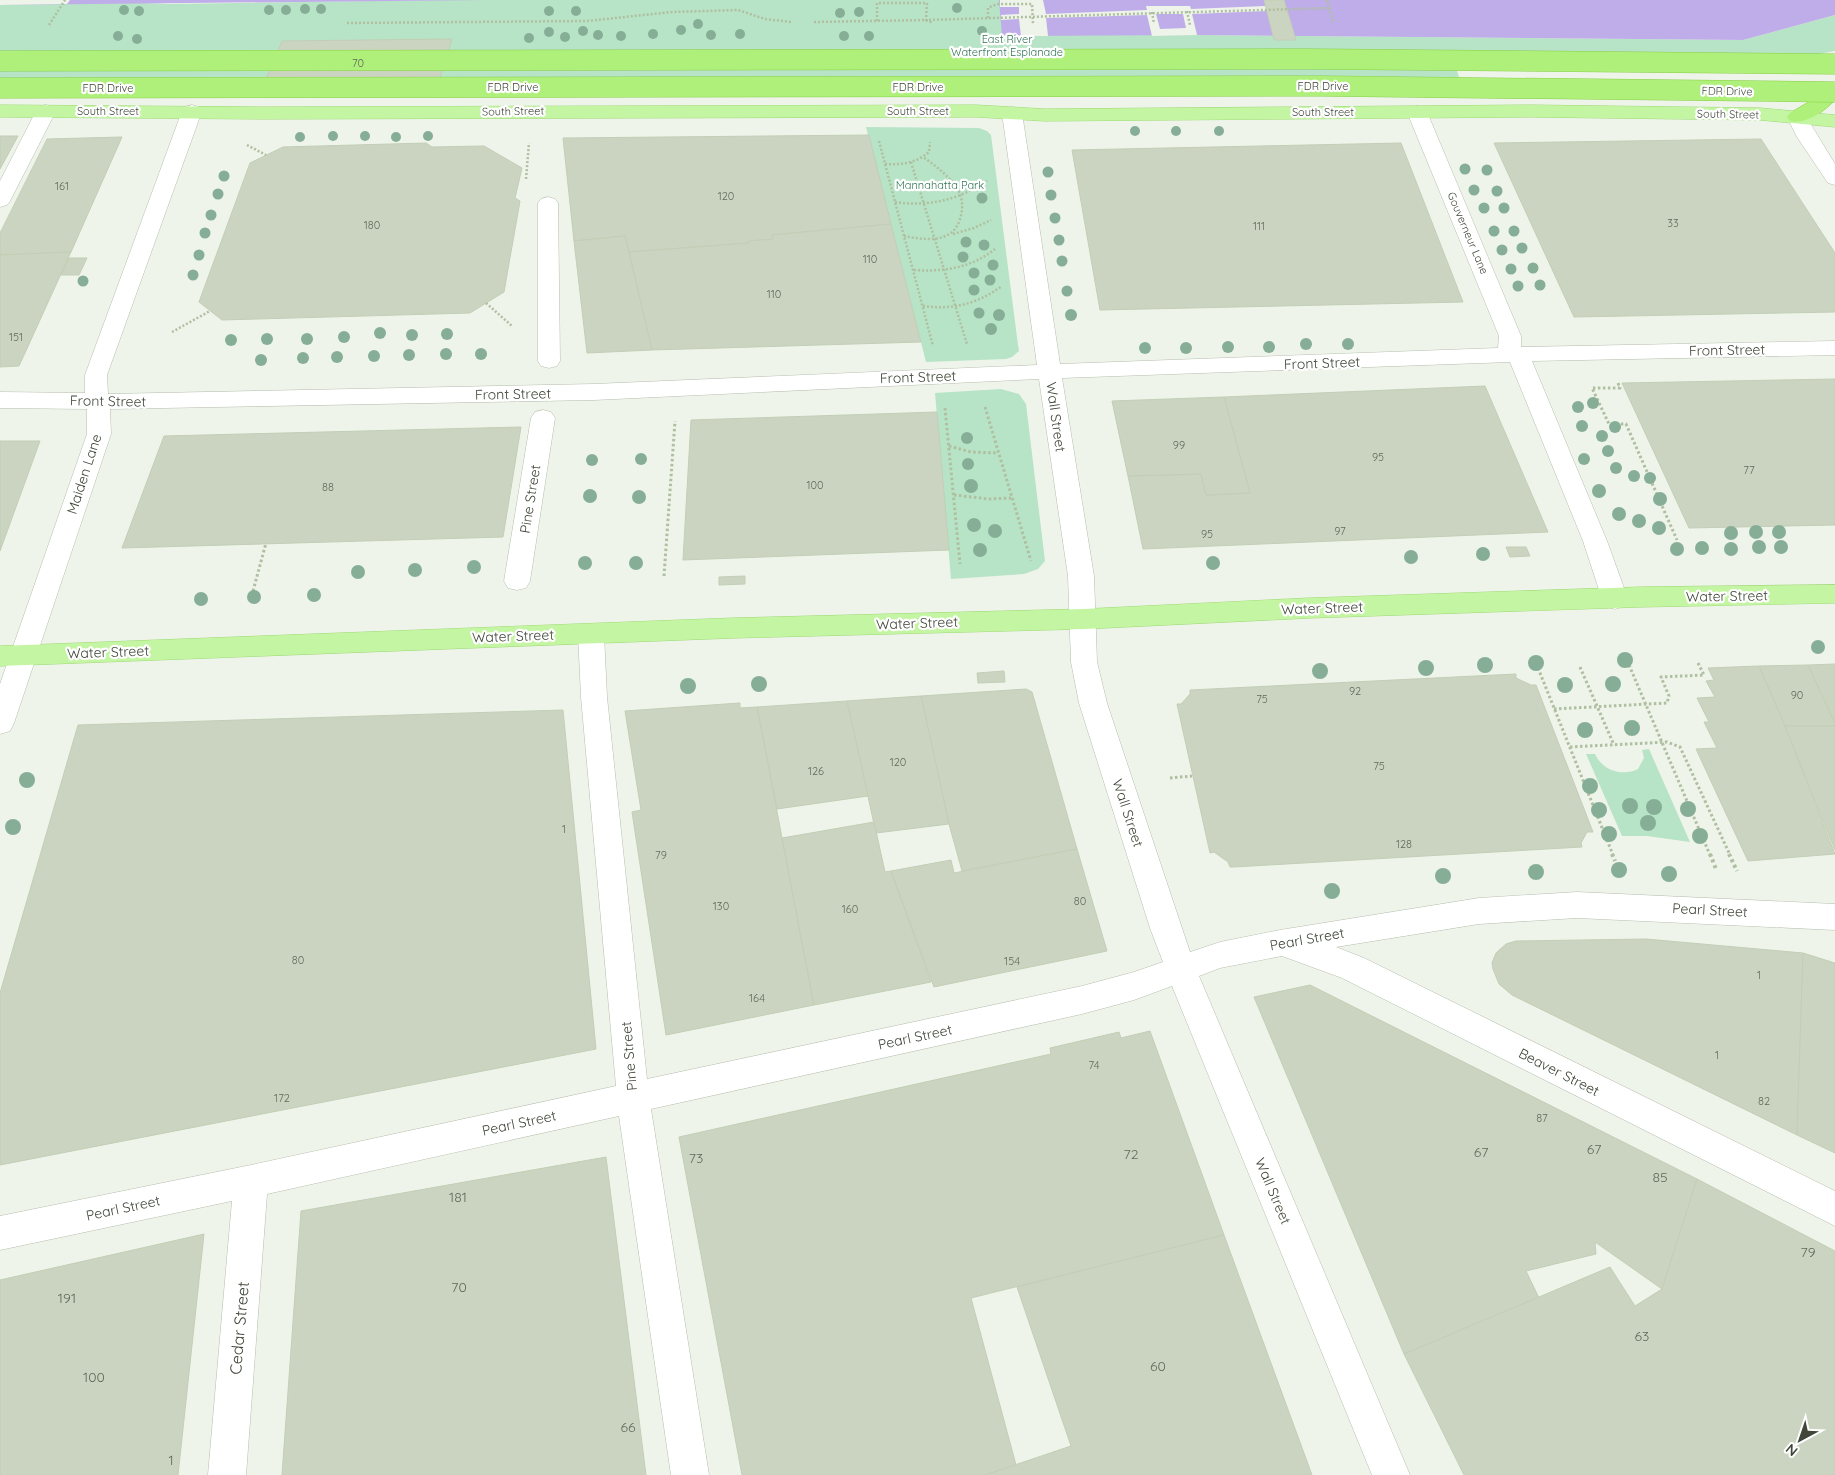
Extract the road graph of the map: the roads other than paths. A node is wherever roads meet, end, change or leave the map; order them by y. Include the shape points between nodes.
1 (0, 61) edge
2 (1835, 64) edge
3 (0, 88) edge
4 (1835, 91) edge
5 (0, 111) edge
6 (46, 111) junction
7 (192, 111) junction
8 (1417, 112) junction
9 (1012, 113) junction
10 (1797, 117) junction
11 (1835, 121) edge
12 (1835, 179) edge
13 (0, 200) edge
14 (548, 203) road end
15 (1835, 348) edge
16 (1511, 355) junction
17 (549, 361) dead end
18 (1050, 373) junction
19 (0, 400) edge
20 (97, 401) junction
21 (543, 418) dead end
22 (517, 582) dead end
23 (1835, 594) edge
24 (1614, 599) junction
25 (1084, 618) junction
26 (591, 634) junction
27 (12, 656) edge
28 (0, 724) edge
29 (1835, 917) edge
30 (1280, 942) junction
31 (1182, 969) junction
32 (633, 1098) junction
33 (251, 1181) junction
34 (1835, 1210) edge
35 (0, 1233) edge
36 (227, 1475) edge
37 (690, 1475) edge
38 (1391, 1475) edge

1 - 2 highway, FDR Drive, bridge via 1312,59
3 - 4 highway, FDR Drive, bridge via 1321,86
4 - 10 highway
5 - 6 main road, South Street
6 - 7 main road, South Street
6 - 13 street
7 - 9 main road, South Street
7 - 20 street, Maiden Lane via 96,375
8 - 9 main road, South Street
8 - 10 main road, South Street via 1760,114
8 - 16 street, Gouverneur Lane via 1510,336
9 - 18 street, Wall Street
10 - 11 main road, South Street
10 - 12 street
14 - 17 street
15 - 16 street, Front Street
16 - 18 street, Front Street
16 - 24 street via 1595,541
18 - 20 street, Front Street via 594,392
18 - 25 street, Wall Street via 1081,576
19 - 20 street, Front Street
20 - 27 street, Maiden Lane via 101,418 99,434
21 - 22 street, Pine Street
23 - 24 main road, Water Street
24 - 25 main road, Water Street
25 - 26 main road, Water Street
25 - 31 street, Wall Street via 1084,662 1091,695 1165,928
26 - 27 main road, Water Street
26 - 32 street, Pine Street via 595,707
27 - 28 street, Maiden Lane
29 - 30 street, Pearl Street via 1577,905 1479,911
30 - 31 street, Pearl Street via 1220,955
30 - 34 street, Beaver Street via 1361,972
31 - 32 street, Pearl Street via 1082,1000
31 - 38 street, Wall Street
32 - 33 street, Pearl Street
32 - 37 street, Pine Street
33 - 35 street, Pearl Street
33 - 36 street, Cedar Street

